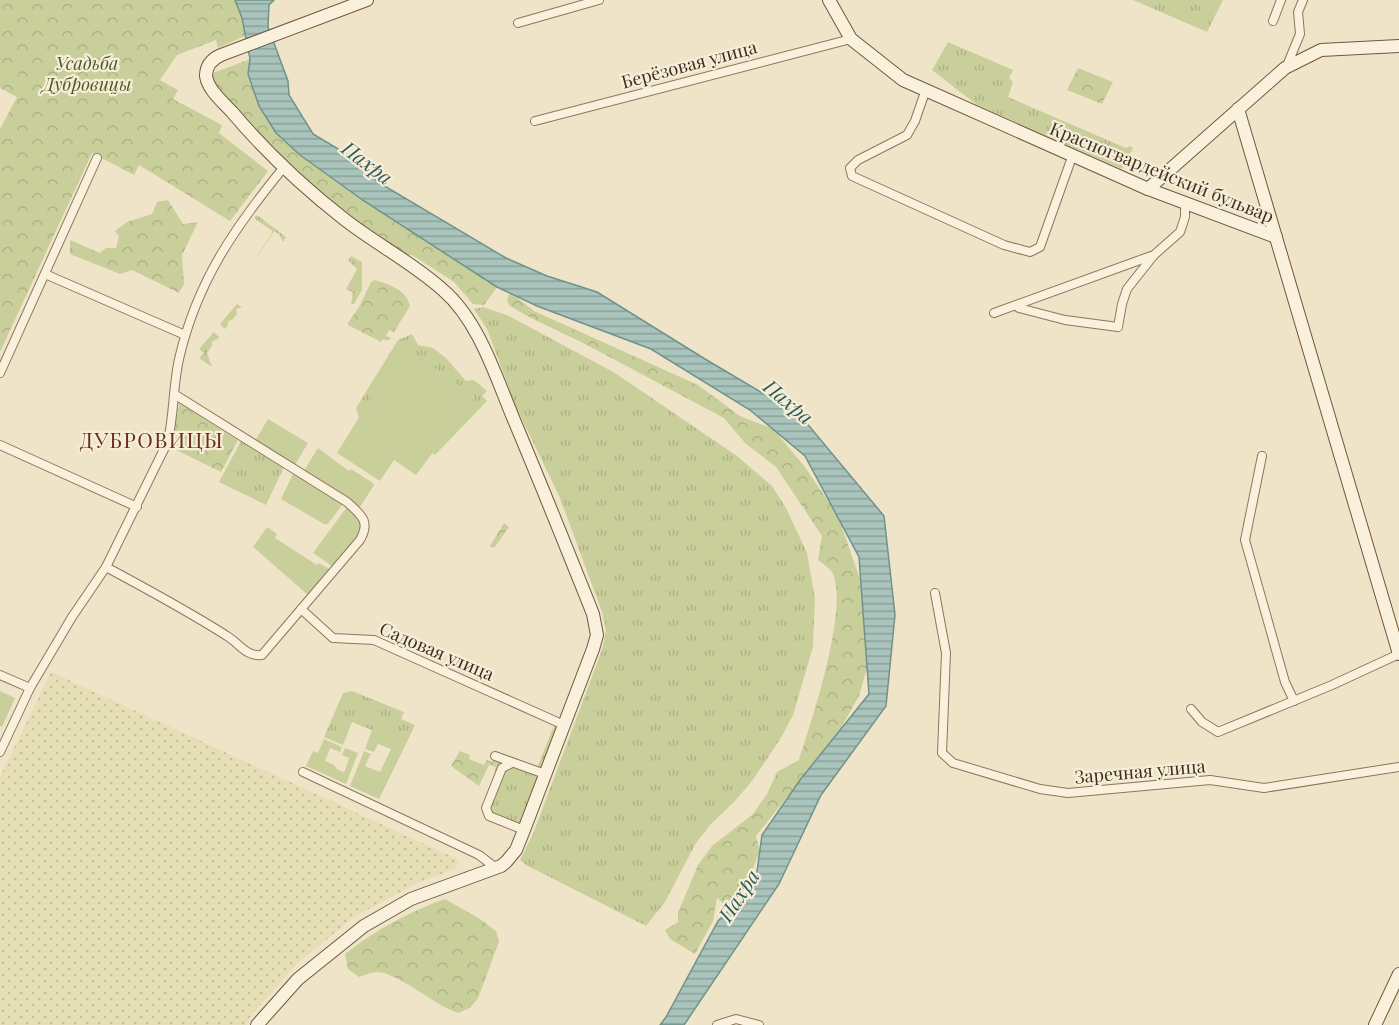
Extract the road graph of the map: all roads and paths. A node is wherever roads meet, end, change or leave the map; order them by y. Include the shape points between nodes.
1 (367, 0) edge
2 (599, 0) edge
3 (829, 0) edge
4 (1281, 0) edge
5 (1303, 0) edge
6 (1273, 21) dead end
7 (518, 23) dead end
8 (851, 39) junction
9 (1399, 46) edge
10 (1285, 68) junction
11 (925, 92) junction
12 (1238, 109) junction
13 (535, 121) dead end
14 (1072, 157) junction
15 (98, 158) dead end
16 (284, 167) junction
17 (1148, 189) junction
18 (1185, 203) junction
19 (1276, 237) junction
20 (1154, 255) junction
21 (45, 274) junction
22 (1019, 304) junction
23 (994, 313) dead end
24 (185, 335) junction
25 (0, 372) edge
26 (174, 393) junction
27 (0, 445) edge
28 (1262, 456) dead end
29 (137, 507) junction
30 (106, 567) junction
31 (935, 593) dead end
32 (301, 609) junction
33 (1399, 654) edge
34 (0, 675) edge
35 (30, 688) junction
36 (1294, 701) junction
37 (1191, 709) dead end
38 (564, 725) junction
39 (0, 752) edge
40 (495, 756) dead end
41 (512, 763) junction
42 (1399, 767) edge
43 (303, 772) dead end
44 (545, 774) junction
45 (524, 830) junction
46 (496, 868) junction
47 (1399, 974) edge
48 (257, 1025) edge
49 (717, 1025) edge
50 (759, 1025) edge
51 (1375, 1025) edge

1 - 16 street via 210,62 208,84
2 - 7 street
3 - 8 street, Красногвардейский бульвар
4 - 6 street
5 - 10 street via 1298,12 1300,34
8 - 11 street, Красногвардейский бульвар via 903,80
8 - 13 street, Берёзовая улица
9 - 10 street via 1321,50
10 - 12 street
11 - 14 street, Красногвардейский бульвар
11 - 14 street via 907,135 858,160 850,168 852,176 1004,245 1030,252 1040,247
12 - 17 street
12 - 19 street
14 - 17 street, Красногвардейский бульвар
15 - 21 street
16 - 24 street via 223,249
16 - 38 street via 343,219 443,289 476,333 544,491 596,626 593,649
17 - 18 street, Красногвардейский бульвар
18 - 19 street, Красногвардейский бульвар
18 - 20 street via 1180,232
19 - 33 street, Красногвардейский бульвар
20 - 22 street
20 - 22 street via 1127,289 1118,327 1065,320 1020,308
21 - 24 street
21 - 25 street
22 - 23 street
24 - 26 street
26 - 29 street via 168,441
26 - 32 street via 347,502 364,519 365,531 360,540
27 - 29 street
28 - 36 street via 1245,540
29 - 30 street
30 - 32 street via 174,603 254,656 268,649
30 - 35 street
31 - 42 street, Заречная улица via 946,653 942,753 953,763 1040,789 1068,793 1210,780 1264,788
32 - 38 street, Садовая улица via 333,638 374,640
33 - 36 street
34 - 35 street
35 - 39 street
36 - 37 street via 1218,732
38 - 44 street
40 - 41 street
41 - 44 street
41 - 45 street via 502,768 486,808 489,816
43 - 46 street via 479,855
44 - 45 street
45 - 46 street via 511,856
46 - 48 street via 411,899 364,926 298,979
47 - 51 street
49 - 50 street via 736,1019

